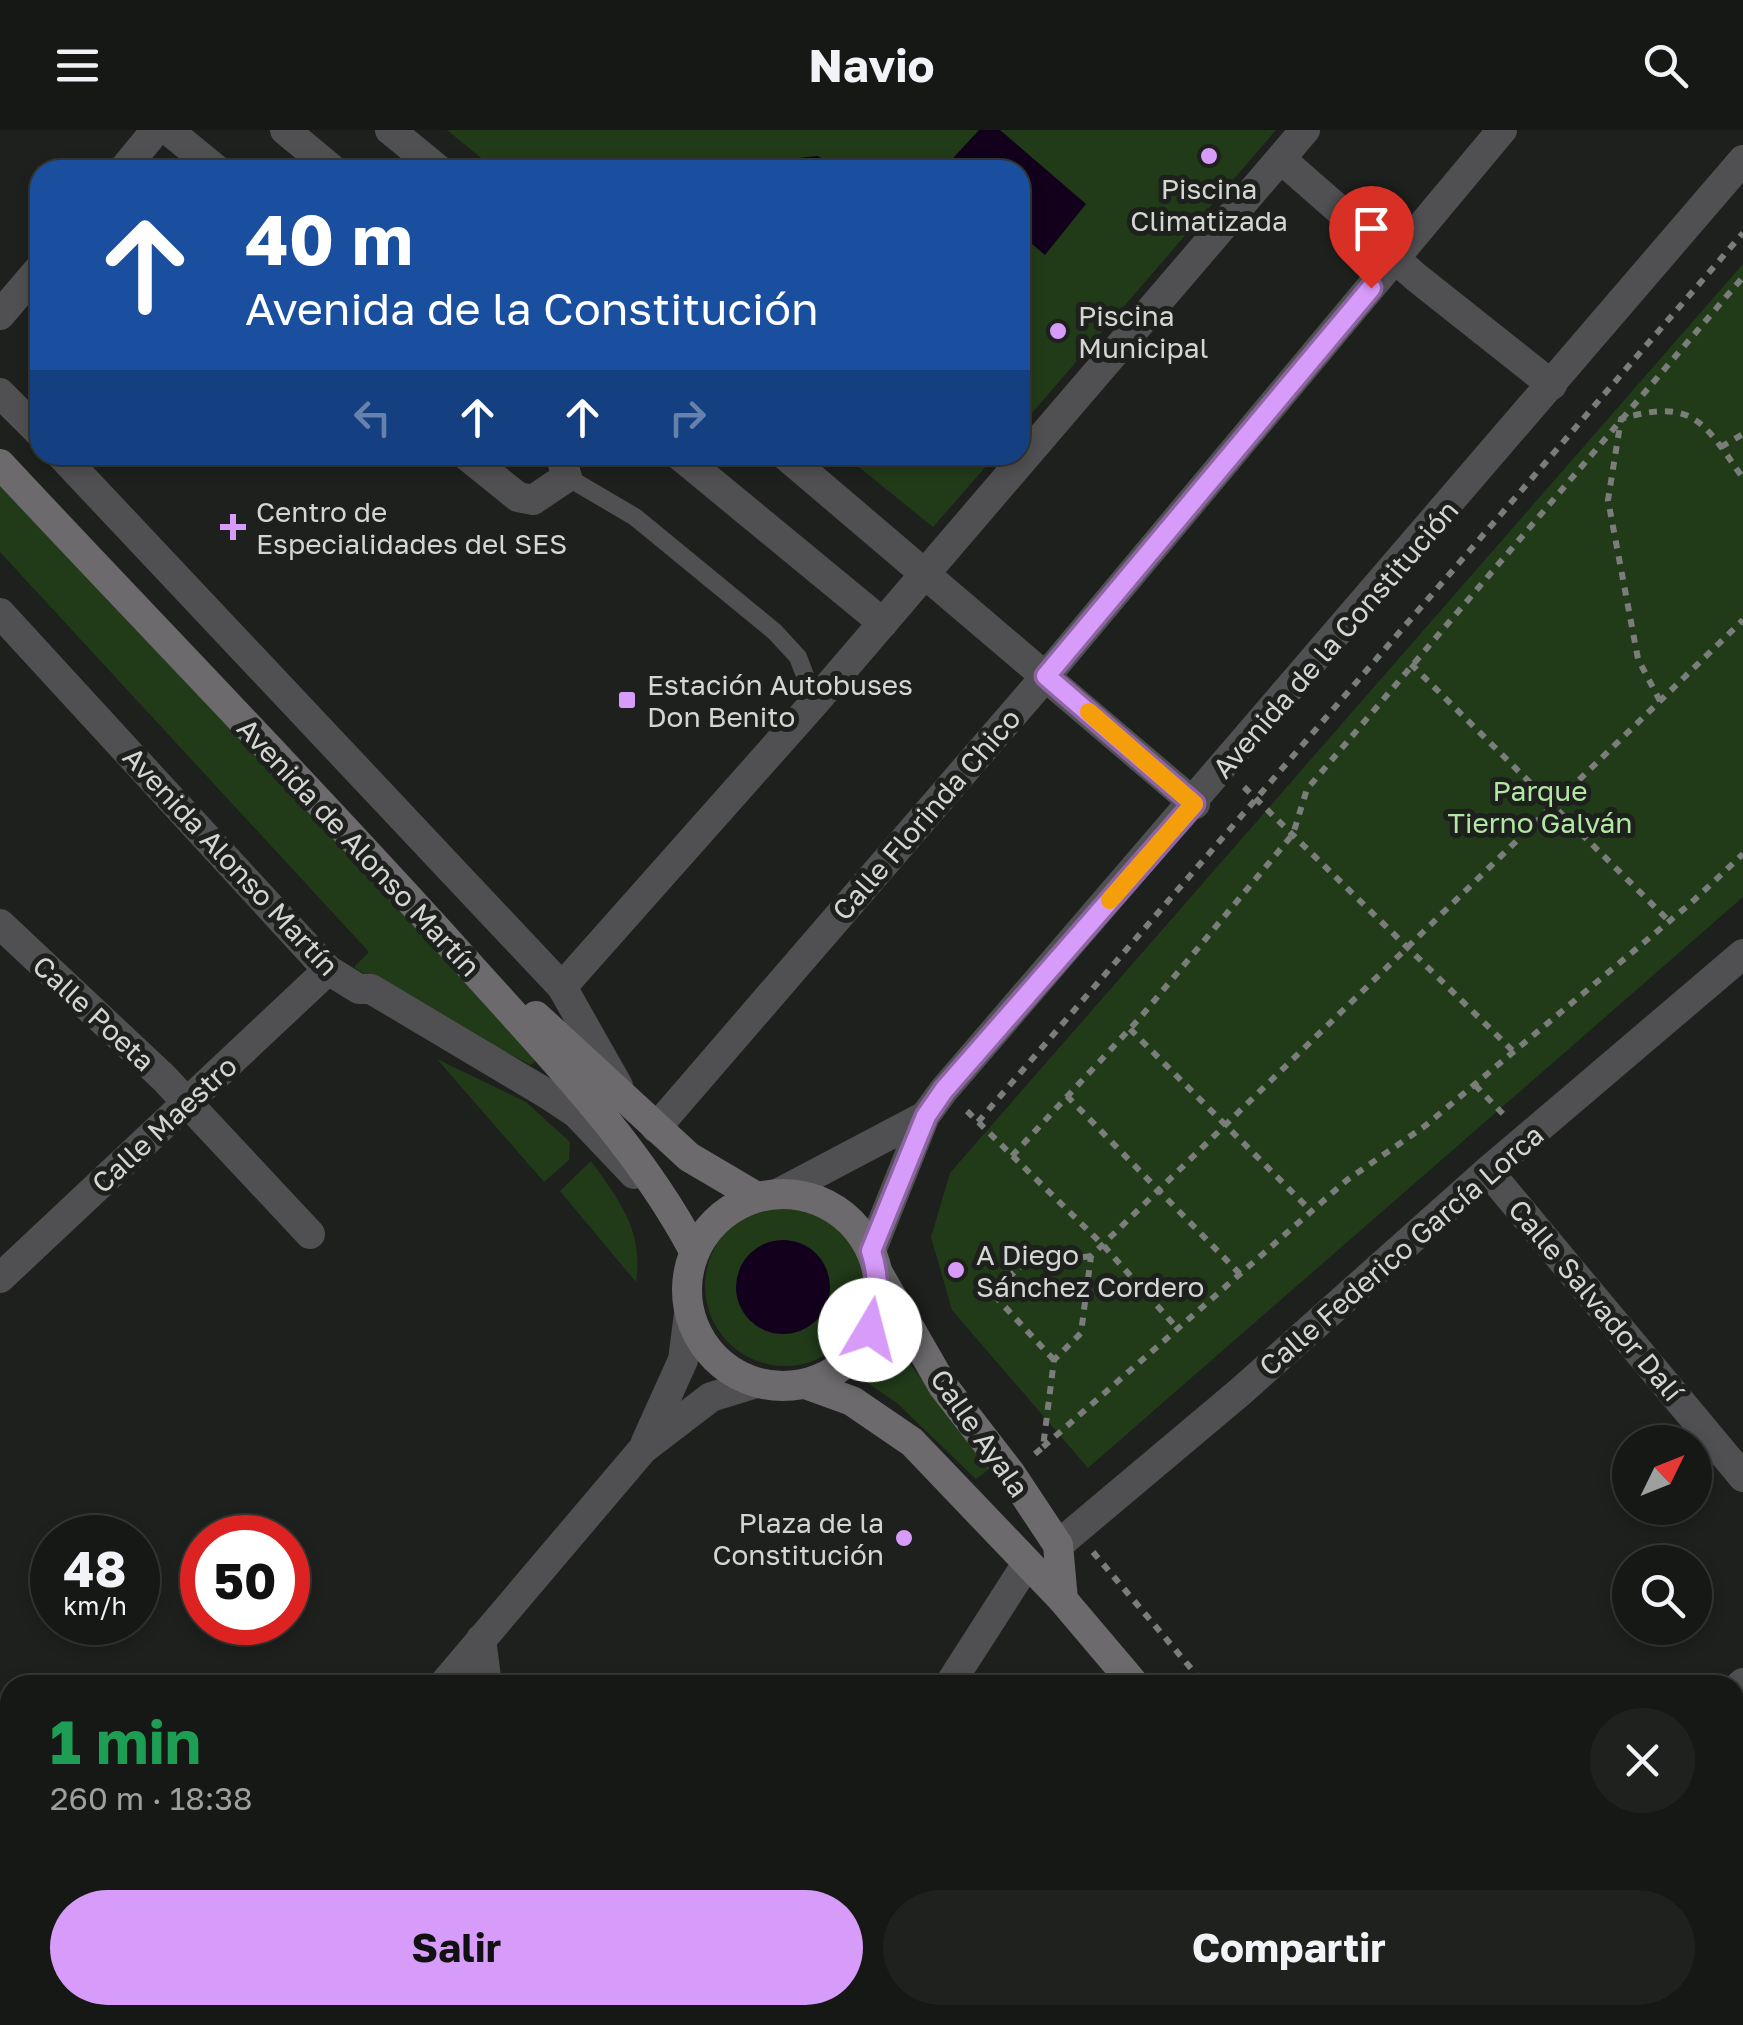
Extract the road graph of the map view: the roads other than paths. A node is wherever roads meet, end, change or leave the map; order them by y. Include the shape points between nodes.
1 (156, 130) edge
2 (168, 130) edge
3 (285, 130) edge
4 (390, 130) edge
5 (1306, 130) edge
6 (1502, 130) edge
7 (1280, 159) junction
8 (131, 160) edge
9 (205, 160) edge
10 (321, 160) edge
11 (427, 160) edge
12 (1743, 160) edge
13 (1396, 258) junction
14 (30, 280) edge
15 (0, 315) edge
16 (1552, 385) junction
17 (0, 393) edge
18 (30, 423) edge
19 (1030, 451) edge
20 (0, 464) edge
21 (69, 465) edge
22 (478, 465) edge
23 (691, 465) edge
24 (797, 465) edge
25 (1018, 465) edge
26 (564, 466) edge
27 (927, 572) junction
28 (0, 613) edge
29 (883, 623) junction
30 (1046, 676) junction
31 (815, 702) junction
32 (1194, 804) junction
33 (0, 924) edge
34 (1743, 954) edge
35 (328, 970) junction
36 (562, 987) junction
37 (187, 1104) junction
38 (616, 1112) junction
39 (926, 1116) junction
40 (656, 1128) junction
41 (1488, 1170) junction
42 (768, 1195) junction
43 (677, 1219) junction
44 (310, 1234) dead end
45 (694, 1251) junction
46 (874, 1262) junction
47 (0, 1278) edge
48 (689, 1314) junction
49 (757, 1383) junction
50 (805, 1384) junction
51 (643, 1449) junction
52 (1743, 1476) edge
53 (1067, 1538) junction
54 (1026, 1565) junction
55 (1063, 1600) junction
56 (482, 1640) junction
57 (452, 1675) edge
58 (486, 1675) edge
59 (956, 1675) edge
60 (1126, 1675) edge

1 - 8 street
2 - 9 street
3 - 10 street
4 - 11 street
5 - 7 street
6 - 13 street, Calle Florinda Chico
7 - 13 street
7 - 19 street
12 - 16 street, Avenida de la Constitución
13 - 16 street
13 - 30 street, Calle Florinda Chico
14 - 15 street
16 - 32 street, Avenida de la Constitución
17 - 18 street
20 - 38 main road, Avenida de Alonso Martín
21 - 36 street, Avenida de Alonso Martín
22 - 26 street via 518,498 534,500
23 - 29 street
24 - 27 street
25 - 27 street
26 - 31 lane via 776,632 798,657
27 - 29 street
27 - 30 street
28 - 35 street, Avenida Alonso Martín
29 - 31 street
30 - 32 street
30 - 40 street, Calle Florinda Chico
31 - 36 street
32 - 39 street, Avenida de la Constitución
33 - 37 street, Calle Poeta
34 - 41 street, Calle Federico García Lorca
35 - 37 street, Calle Maestro
35 - 43 street, Avenida Alonso Martín via 359,989 372,989 576,1114
36 - 38 street, Avenida de Alonso Martín
37 - 44 street, Calle Poeta
37 - 47 street, Calle Maestro
38 - 40 main road, Avenida de Alonso Martín
38 - 43 main road, Avenida de Alonso Martín
39 - 42 street
39 - 46 street
40 - 42 main road, Avenida de Alonso Martín via 690,1157
41 - 52 street, Calle Salvador Dalí
41 - 53 street, Calle Federico García Lorca
42 - 45 main road via 731,1208
42 - 46 main road via 807,1197 834,1208 856,1227
43 - 45 main road, Avenida de Alonso Martín
45 - 48 main road via 686,1282
46 - 50 main road via 878,1302 870,1330 832,1373
46 - 53 main road, Calle Ayala via 943,1386
48 - 49 main road via 704,1345 727,1368
48 - 51 street via 684,1360
49 - 50 main road
49 - 51 street via 711,1397
50 - 54 main road, Calle Ayala via 852,1400 912,1442
51 - 56 street
53 - 55 main road, Calle Ayala
54 - 55 main road, Calle Ayala
54 - 59 street
55 - 60 main road, Calle Ayala
56 - 57 street
56 - 58 street

